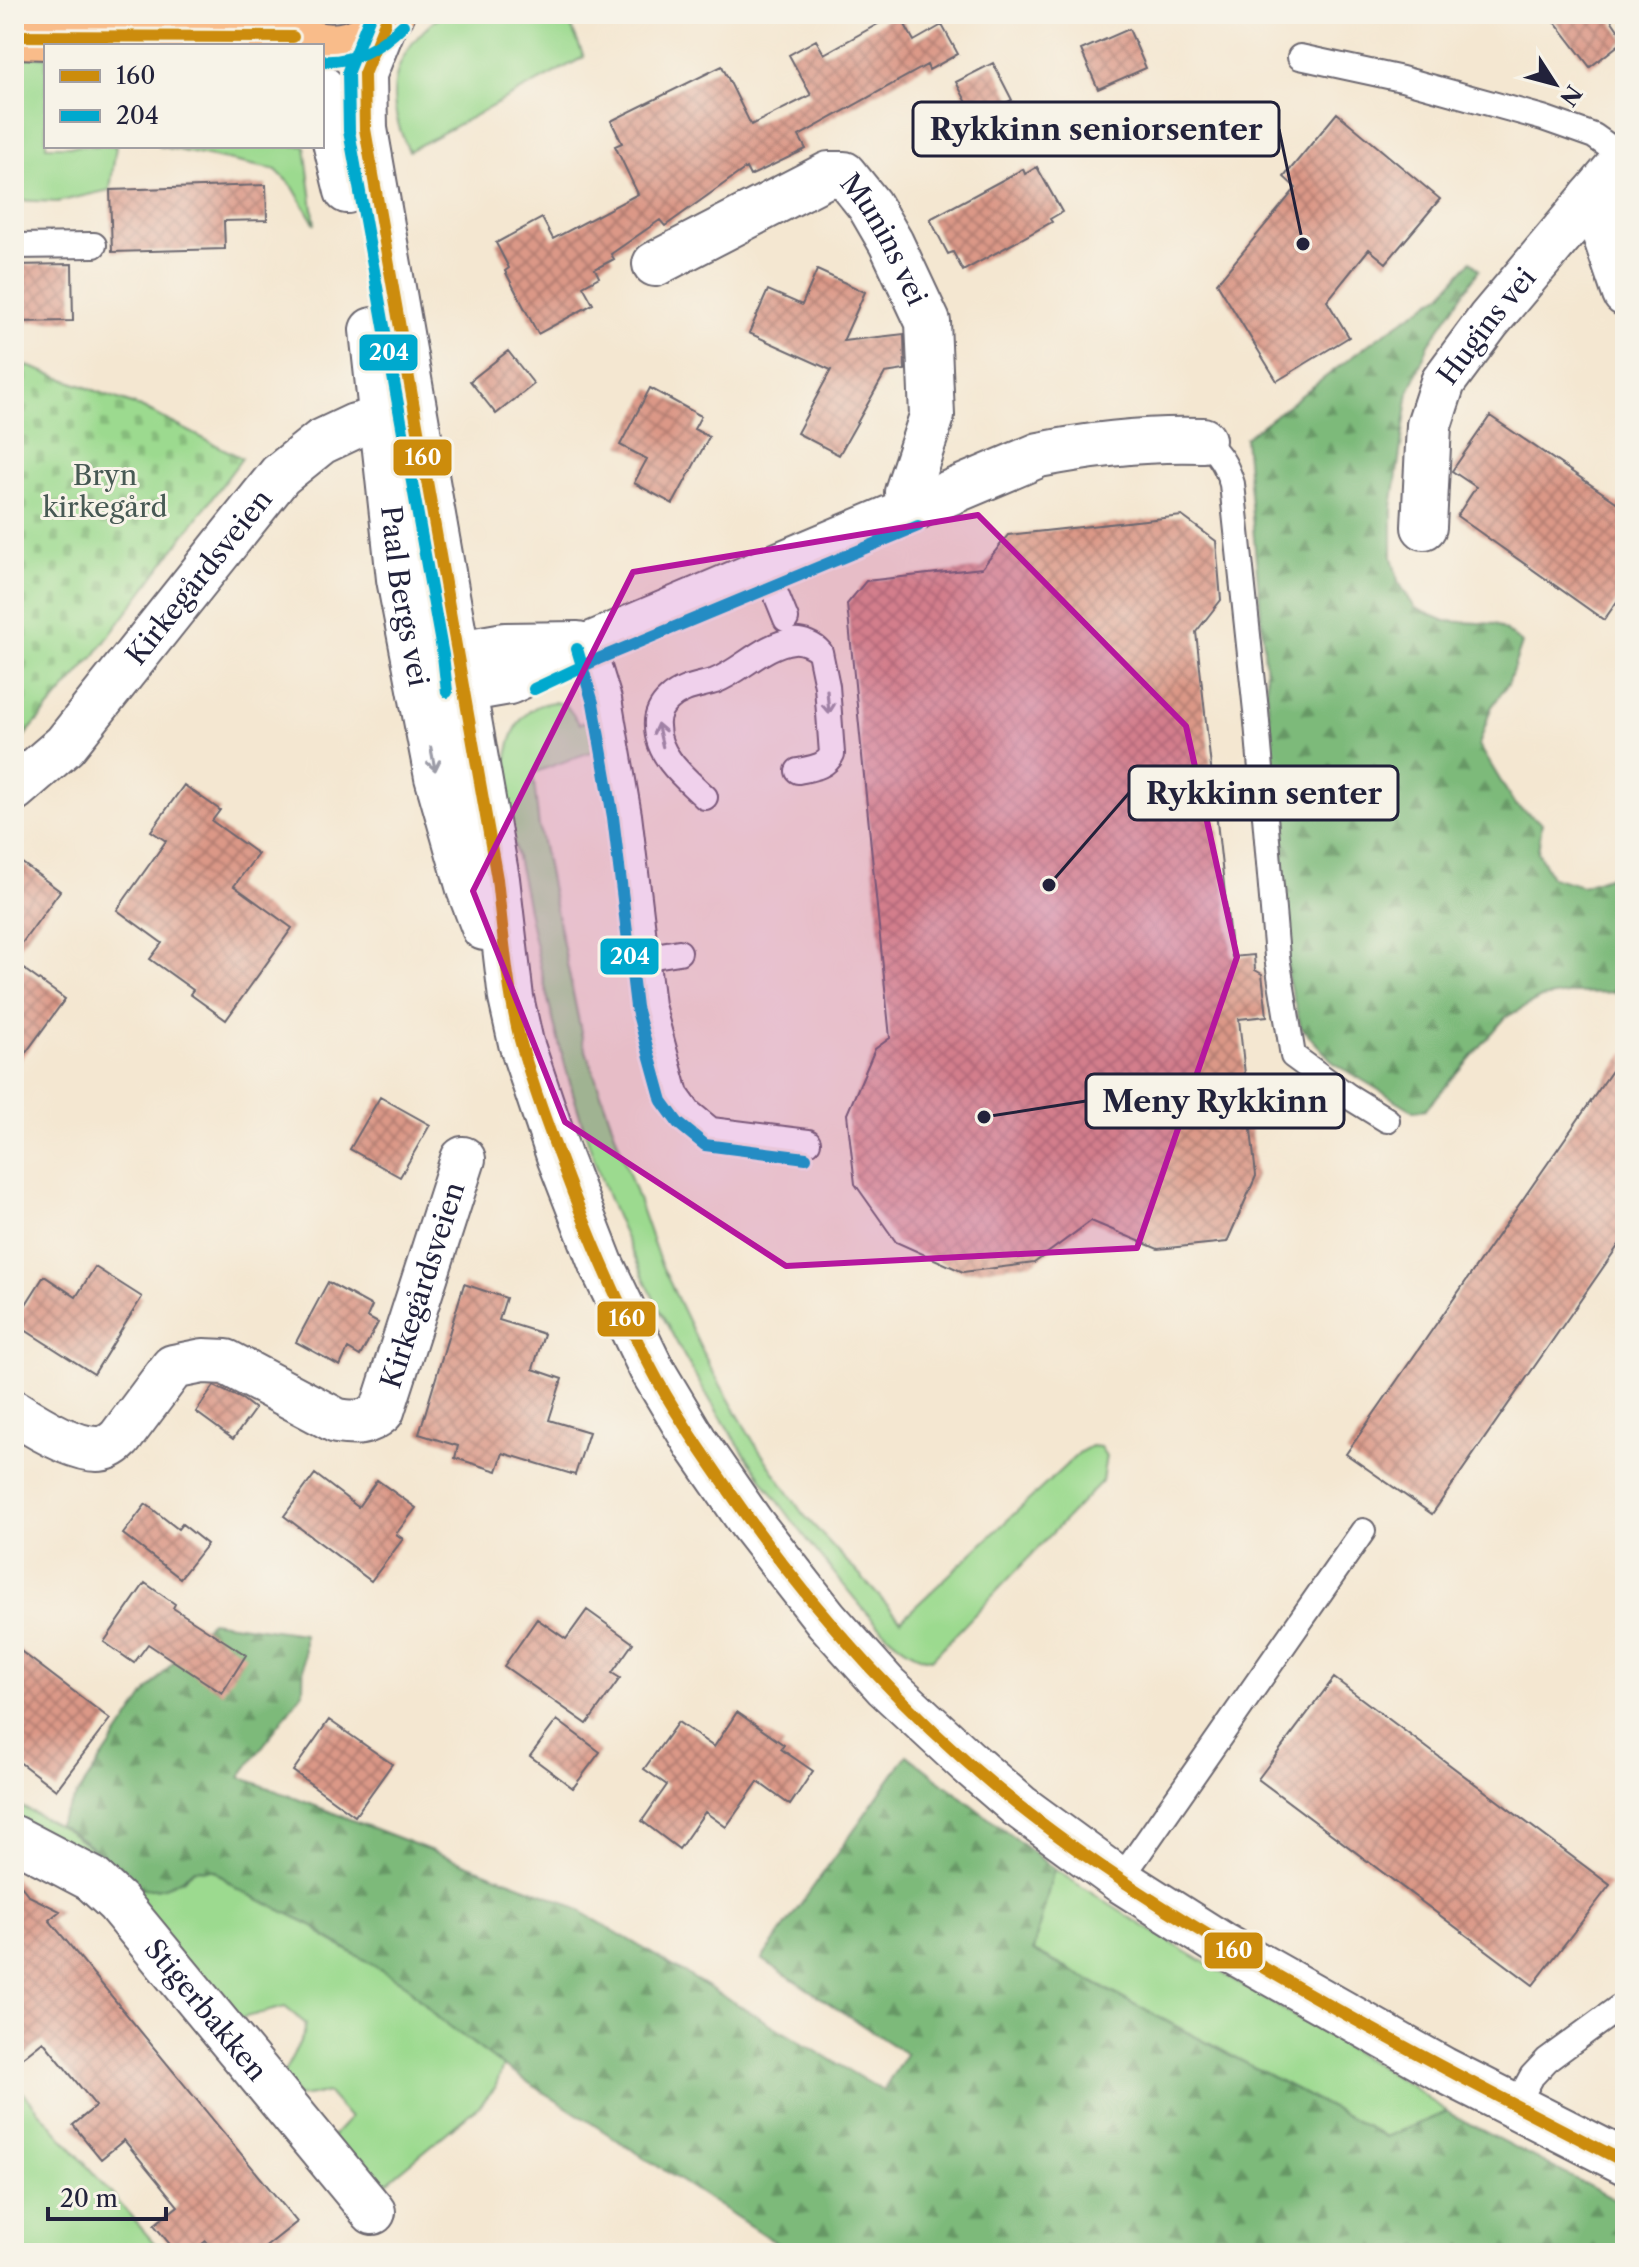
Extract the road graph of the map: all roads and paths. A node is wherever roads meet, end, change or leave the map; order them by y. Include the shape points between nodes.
1 (391, 16) edge
2 (291, 35) edge
3 (14, 36) edge
4 (318, 44) edge
5 (324, 46) edge
6 (1300, 57) dead end
7 (324, 96) edge
8 (1616, 173) edge
9 (94, 245) dead end
10 (14, 246) edge
11 (655, 264) dead end
12 (1625, 294) edge
13 (398, 415) junction
14 (1203, 440) joint
15 (912, 511) junction
16 (1424, 527) dead end
17 (767, 572) junction
18 (786, 619) dead end
19 (592, 644) junction
20 (461, 671) junction
21 (419, 682) junction
22 (798, 771) dead end
23 (14, 789) edge
24 (705, 797) dead end
25 (679, 952) dead end
26 (648, 957) junction
27 (511, 998) junction
28 (1387, 1120) dead end
29 (808, 1142) dead end
30 (463, 1159) dead end
31 (14, 1412) edge
32 (1363, 1531) dead end
33 (14, 1838) edge
34 (1120, 1880) junction
35 (1625, 2003) edge
36 (1516, 2105) junction
37 (1625, 2162) edge
38 (373, 2212) dead end

1 - 5 main road via 368,36
1 - 13 street, Paal Bergs vei via 364,74 365,129
2 - 3 main road
2 - 4 main road
6 - 8 lane via 1402,79 1594,136
7 - 13 street, Paal Bergs vei via 350,203 376,358
8 - 12 street
8 - 16 street, Hugins vei via 1489,320 1443,382 1429,425
9 - 10 lane
11 - 15 street, Munins vei via 829,174 844,174 884,231 928,322 932,416 907,492
13 - 20 street, Paal Bergs vei
13 - 21 street, Paal Bergs vei via 399,579
13 - 23 street, Kirkegårdsveien via 321,442 280,475 65,745
14 - 15 street via 1111,442 1039,455
14 - 28 lane via 1218,452 1232,484 1277,957 1293,1056
15 - 17 street
17 - 18 lane
17 - 19 street
19 - 20 street via 509,682
19 - 26 lane via 609,699
20 - 21 street
20 - 27 street, Paal Bergs vei via 497,879
21 -> 27 street, Paal Bergs vei via 437,777 469,889
24 -> 22 lane via 664,752 656,724 663,706 681,690 715,681 793,641 820,652 832,754 829,762
25 - 26 lane
26 - 29 lane via 652,1005 676,1094 689,1112 711,1130
27 - 34 street, Paal Bergs vei via 560,1159 601,1264 651,1368 697,1445 826,1619 886,1686 1019,1806
30 - 31 street, Kirkegårdsveien via 382,1411 372,1419 356,1424 337,1421 226,1362 203,1361 173,1367 111,1446 97,1449 75,1443
32 - 34 lane
33 - 38 street, Stigerbakken via 92,1879 117,1902
34 - 36 street, Paal Bergs vei via 1224,1946
35 - 36 lane via 1547,2060
36 - 37 street, Paal Bergs vei

